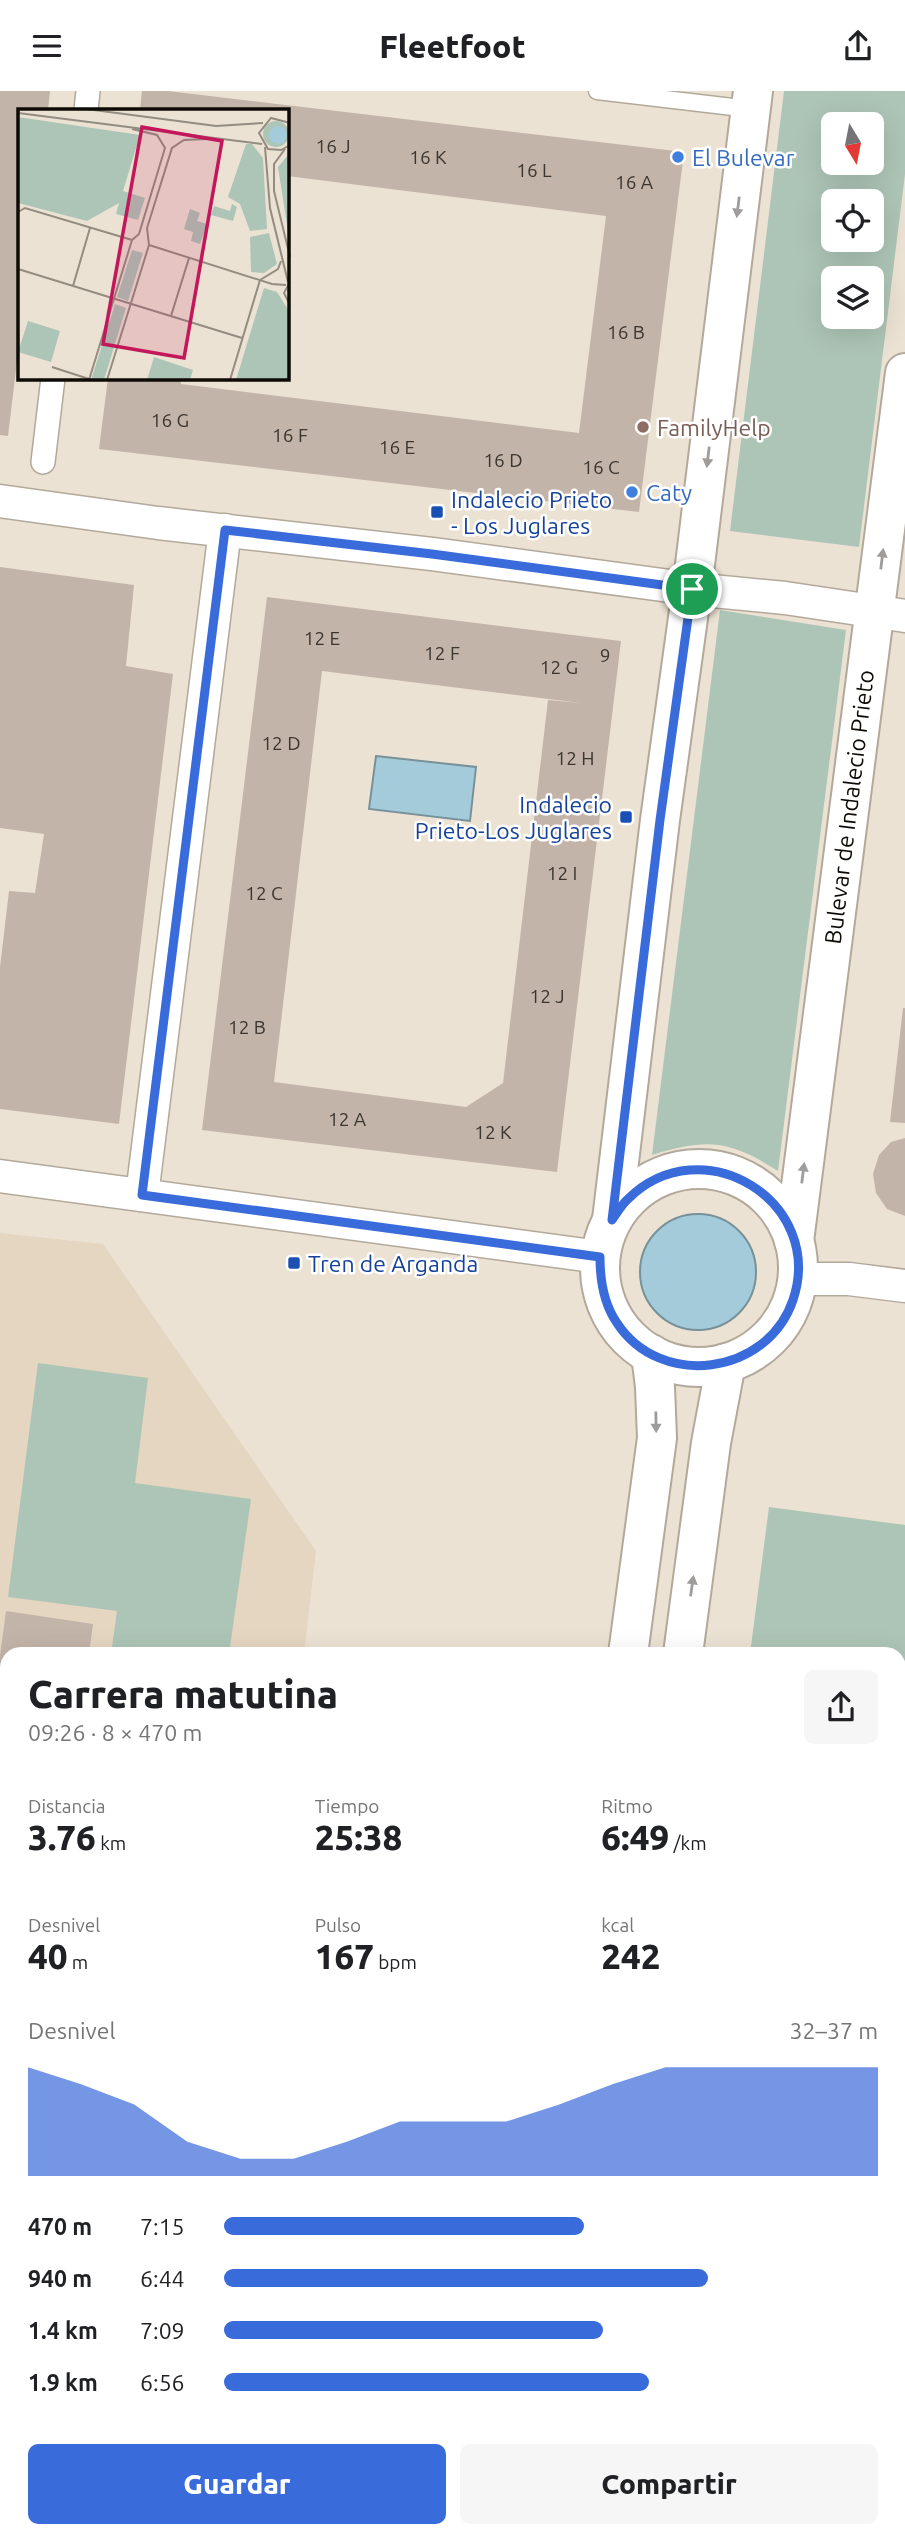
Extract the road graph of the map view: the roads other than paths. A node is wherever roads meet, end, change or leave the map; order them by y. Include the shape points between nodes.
1 (88, 91) edge
2 (597, 91) edge
3 (752, 100) edge
4 (86, 109) edge
5 (905, 373) edge
6 (53, 380) edge
7 (43, 462) dead end
8 (0, 501) edge
9 (225, 530) junction
10 (692, 589) junction
11 (890, 613) edge
12 (0, 1176) edge
13 (142, 1195) junction
14 (612, 1220) junction
15 (794, 1241) junction
16 (600, 1257) junction
17 (798, 1279) junction
18 (905, 1286) edge
19 (651, 1354) junction
20 (726, 1363) junction
21 (629, 1647) edge
22 (684, 1647) edge

1 - 4 street
2 - 3 lane
3 -> 10 street
11 -> 5 street, Bulevar de Indalecio Prieto
6 - 7 street
8 - 9 street
9 - 10 street
9 - 13 street
10 - 11 street
10 - 14 street
15 -> 11 street, Bulevar de Indalecio Prieto
12 - 13 street
13 - 16 street
14 - 15 street via 627,1199 648,1183 697,1169 723,1172 747,1181 768,1197 784,1217
14 - 16 street
15 - 17 street
16 - 19 street via 600,1280 611,1313 632,1341
17 - 18 street
17 - 20 street via 792,1302 766,1340
19 - 20 street via 688,1366
19 -> 21 street via 657,1438
22 -> 20 street

